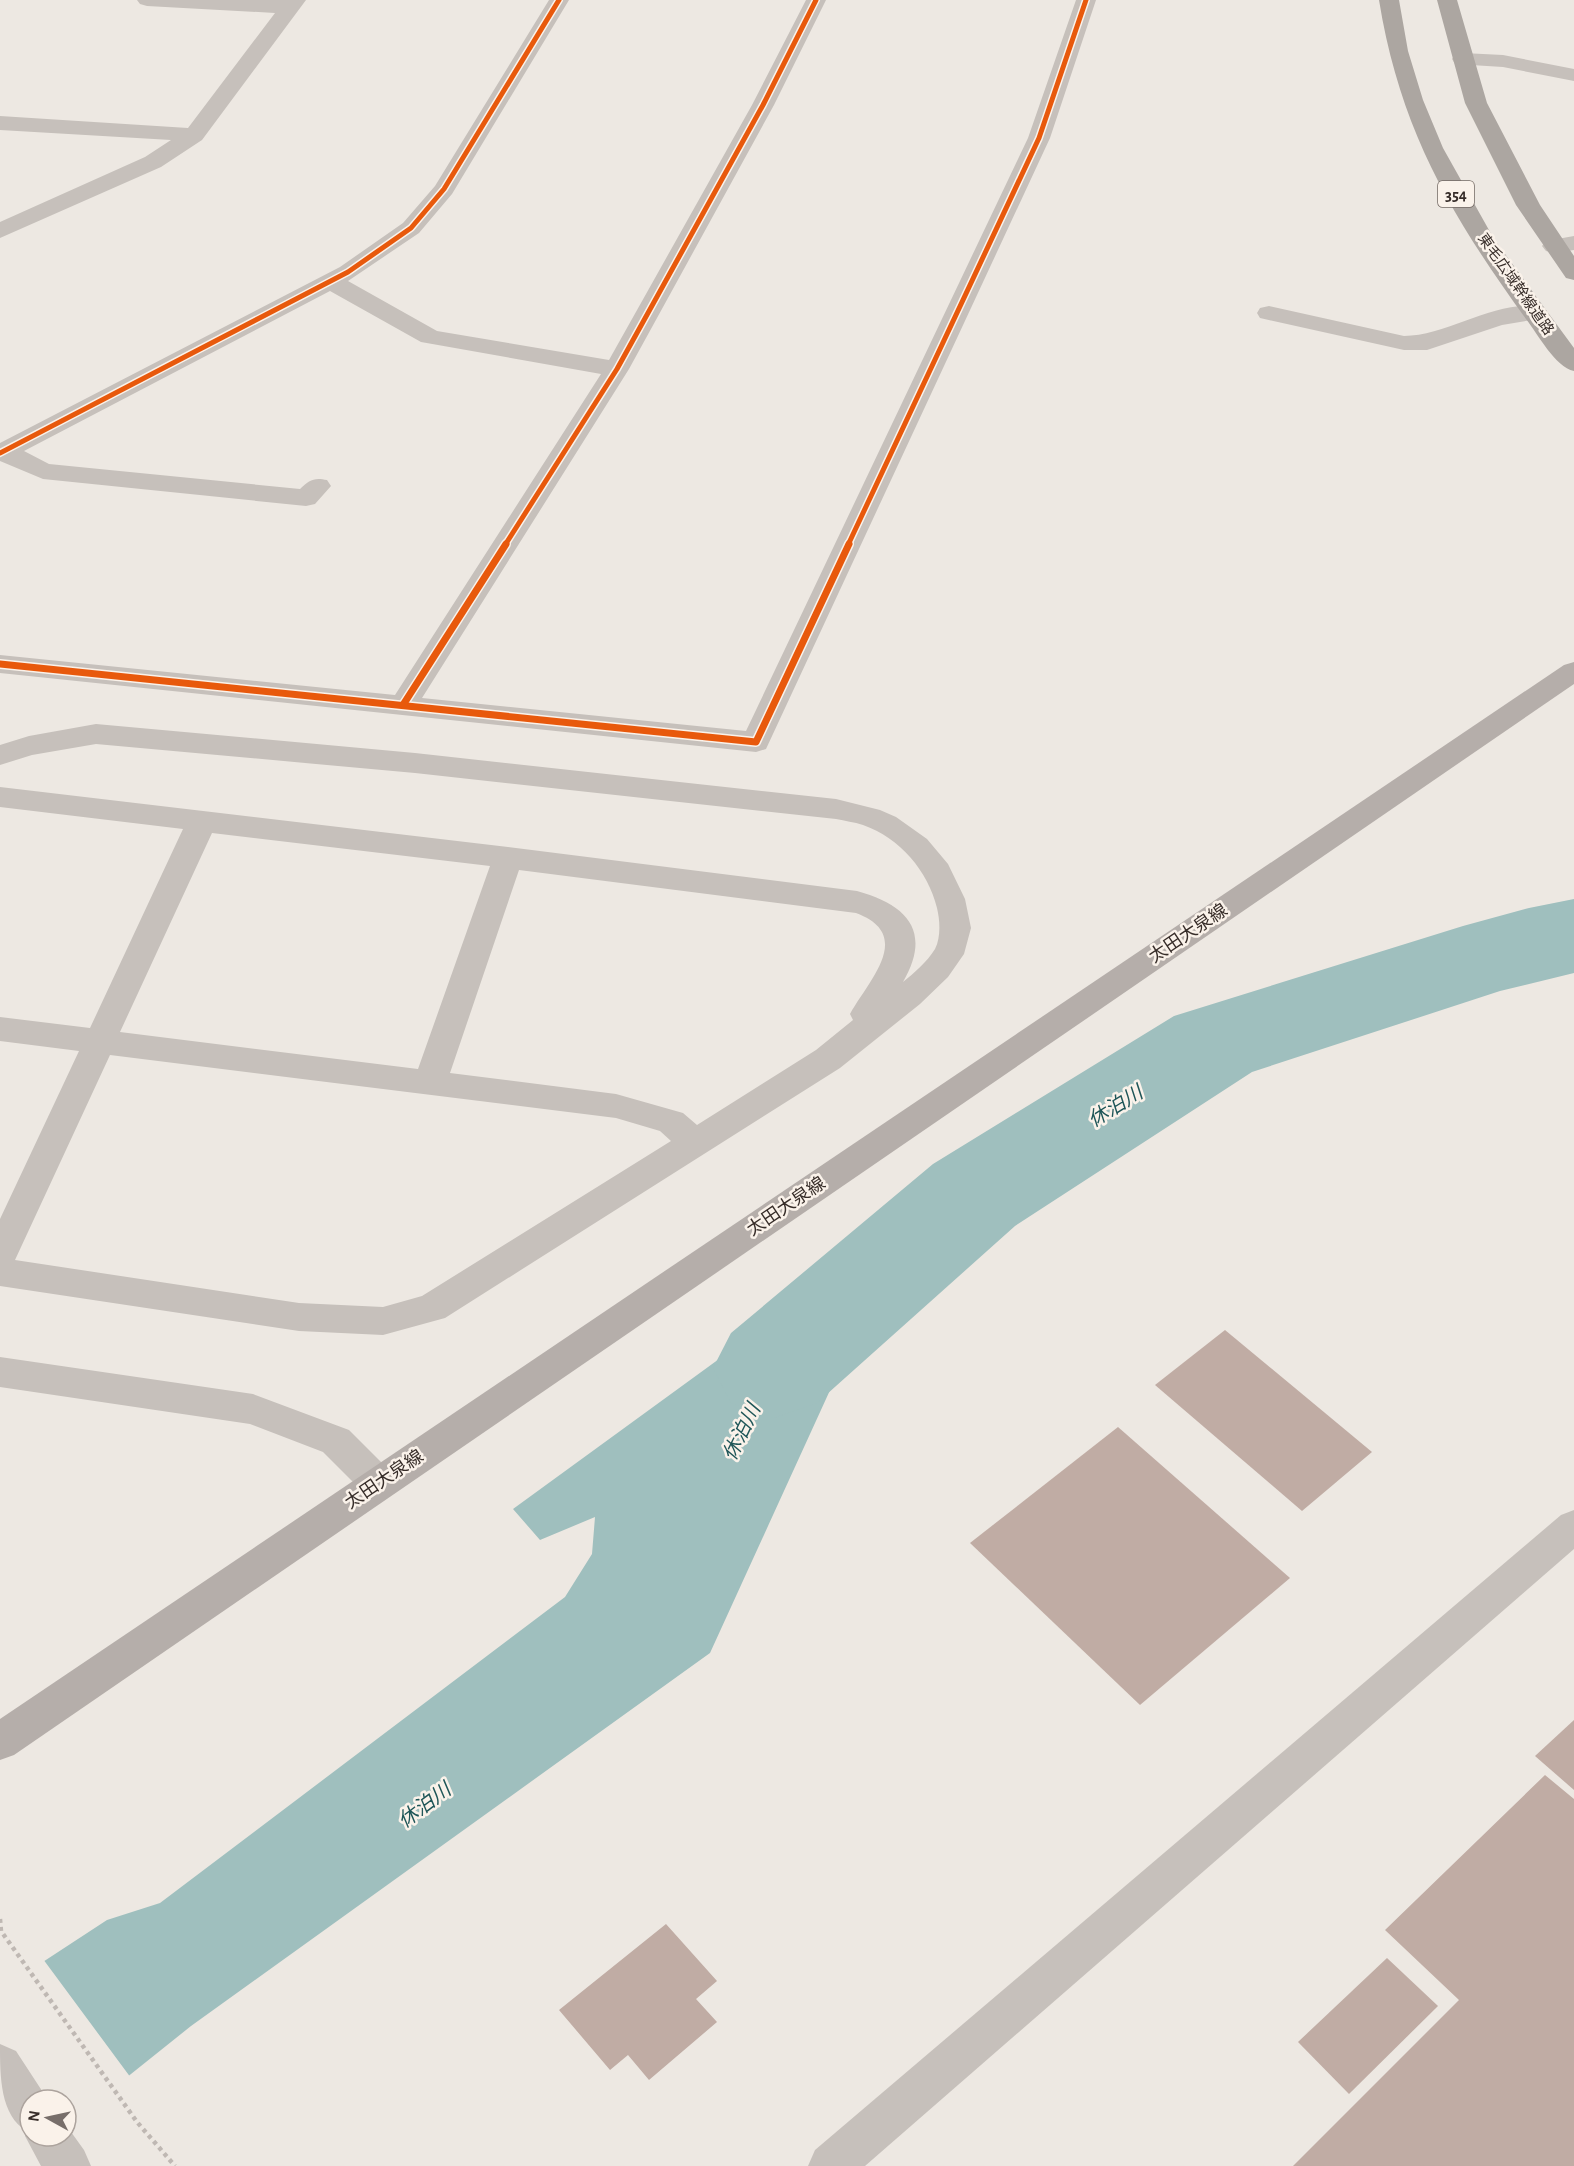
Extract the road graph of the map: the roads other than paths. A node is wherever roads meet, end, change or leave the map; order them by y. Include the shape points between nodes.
1 (147, 0) edge
2 (559, 0) edge
3 (816, 0) edge
4 (1086, 0) edge
5 (1389, 0) edge
6 (1447, 0) edge
7 (293, 4) edge
8 (1463, 59) junction
9 (1574, 75) edge
10 (0, 123) edge
11 (194, 135) junction
12 (0, 231) edge
13 (1564, 245) edge
14 (1574, 273) edge
15 (330, 281) junction
16 (1269, 313) dead end
17 (1534, 313) junction
18 (1574, 364) edge
19 (617, 369) junction
20 (2, 452) edge
21 (318, 486) dead end
22 (0, 664) edge
23 (1574, 671) edge
24 (403, 705) junction
25 (0, 755) edge
26 (0, 797) edge
27 (202, 821) junction
28 (508, 857) junction
29 (0, 1029) edge
30 (852, 1036) junction
31 (100, 1042) junction
32 (430, 1083) junction
33 (695, 1142) junction
34 (0, 1256) edge
35 (0, 1272) edge
36 (0, 1372) edge
37 (378, 1483) junction
38 (1574, 1526) edge
39 (0, 1742) edge
40 (0, 2066) edge
41 (18, 2092) edge
42 (55, 2148) edge
43 (68, 2166) edge
44 (831, 2166) edge

1 - 7 street
2 - 15 street via 444,189 411,228
3 - 19 street via 763,105
4 - 24 street via 1039,138 756,742
5 - 17 highway, 東毛広域幹線道路 / 354 via 1400,66 1441,168
6 - 8 highway
7 - 11 street
8 - 9 street via 1503,61
8 - 13 highway via 1476,103 1528,205
10 - 11 street
11 - 12 street via 153,162
13 - 14 highway
15 - 19 street via 430,337
15 - 20 street
16 - 17 street via 1404,342 1427,343 1498,318
17 - 18 highway, 東毛広域幹線道路 / 354
19 - 24 street
20 - 21 street via 43,471 306,498
22 - 24 street
23 - 37 main road, 太田大泉線
25 - 30 street via 96,734 427,764 836,809 878,819 921,850 942,877 955,930 950,952 924,982
26 - 27 street
27 - 28 street
27 - 31 street
28 - 30 street via 808,894 872,906 893,920 903,945 895,973
28 - 32 street
29 - 31 street
30 - 33 street via 828,1059
31 - 32 street
31 - 34 street
32 - 33 street via 616,1106 671,1122
33 - 35 street via 432,1308 383,1321 299,1317
36 - 37 street via 253,1408 336,1441
37 - 39 main road, 太田大泉線
38 - 44 street
40 - 41 street
42 - 43 street

